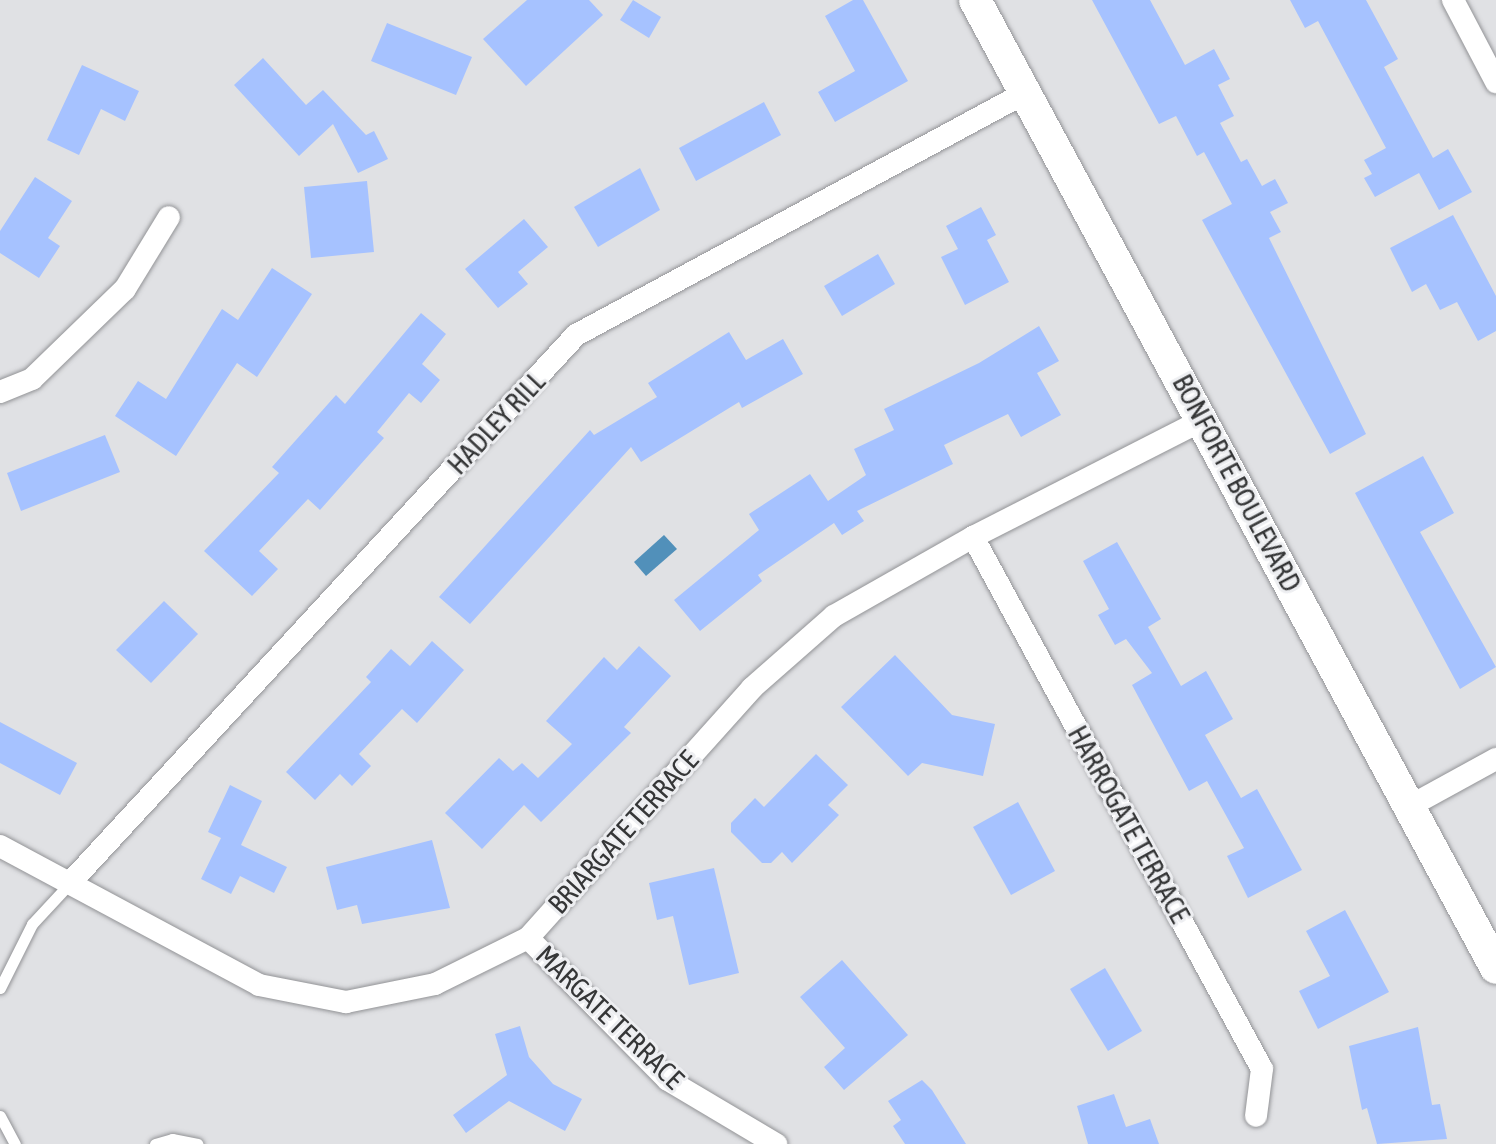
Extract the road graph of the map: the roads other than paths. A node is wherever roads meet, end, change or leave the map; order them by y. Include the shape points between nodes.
1 (975, 0) edge
2 (1453, 0) edge
3 (1496, 82) edge
4 (1023, 94) junction
5 (169, 217) dead end
6 (0, 392) edge
7 (1203, 420) junction
8 (973, 537) junction
9 (1496, 759) edge
10 (1410, 806) junction
11 (0, 846) edge
12 (70, 883) junction
13 (528, 938) junction
14 (1492, 949) edge
15 (0, 988) edge
16 (0, 1116) edge
17 (1256, 1116) dead end
18 (15, 1144) edge
19 (155, 1144) edge
20 (198, 1144) edge
21 (776, 1144) edge

1 - 4 main road, BONFORTE BOULEVARD
2 - 3 street
4 - 7 main road, BONFORTE BOULEVARD
4 - 12 street, HADLEY RILL via 576,335
5 - 6 street via 125,289 32,379
7 - 8 street, BRIARGATE TERRACE
7 - 10 main road, BONFORTE BOULEVARD
8 - 13 street, BRIARGATE TERRACE via 834,616 752,688
8 - 17 street, HARROGATE TERRACE via 1262,1069
9 - 10 street
10 - 14 main road, BONFORTE BOULEVARD
11 - 12 street, BRIARGATE TERRACE
12 - 13 street, BRIARGATE TERRACE via 259,985 346,1002 435,984
12 - 15 lane via 32,924
13 - 21 street, MARGATE TERRACE via 668,1080
16 - 18 lane
19 - 20 lane via 172,1139

